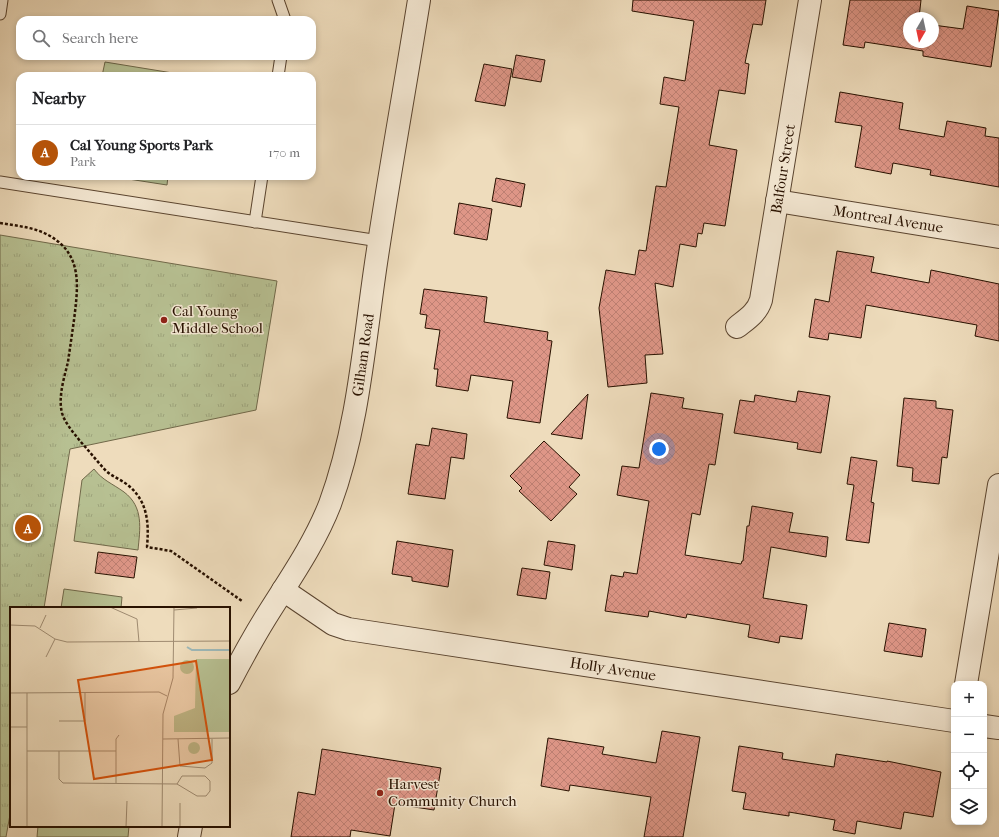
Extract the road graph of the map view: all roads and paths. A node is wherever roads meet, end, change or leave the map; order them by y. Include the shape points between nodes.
1 (2, 0) edge
2 (278, 0) edge
3 (419, 0) edge
4 (810, 0) edge
5 (0, 14) edge
6 (284, 16) edge
7 (280, 60) edge
8 (279, 72) edge
9 (261, 180) edge
10 (0, 182) edge
11 (777, 201) junction
12 (255, 222) junction
13 (0, 223) edge
14 (999, 237) edge
15 (379, 242) junction
16 (737, 328) dead end
17 (999, 484) edge
18 (283, 590) junction
19 (242, 601) dead end
20 (230, 681) edge
21 (966, 681) edge
22 (951, 721) edge
23 (987, 726) edge
24 (999, 728) edge
25 (191, 827) edge
26 (189, 837) edge

1 - 5 lane
2 - 6 lane
3 - 15 street, Gilham Road
4 - 11 street, Balfour Street
7 - 8 lane
9 - 12 lane
10 - 12 lane
11 - 14 street, Montreal Avenue
11 - 16 street, Balfour Street via 761,300 753,314
12 - 15 lane
13 - 19 path via 27,227 49,235 65,248 72,258 76,270 77,292 61,405 65,419 73,432 107,471 129,487 142,503 147,514 147,547 171,551
15 - 18 street, Gilham Road via 356,400 341,472 315,537
17 - 21 street
18 - 20 street, Gilham Road
18 - 22 street, Holly Avenue via 333,624 348,629
23 - 24 street
25 - 26 street

